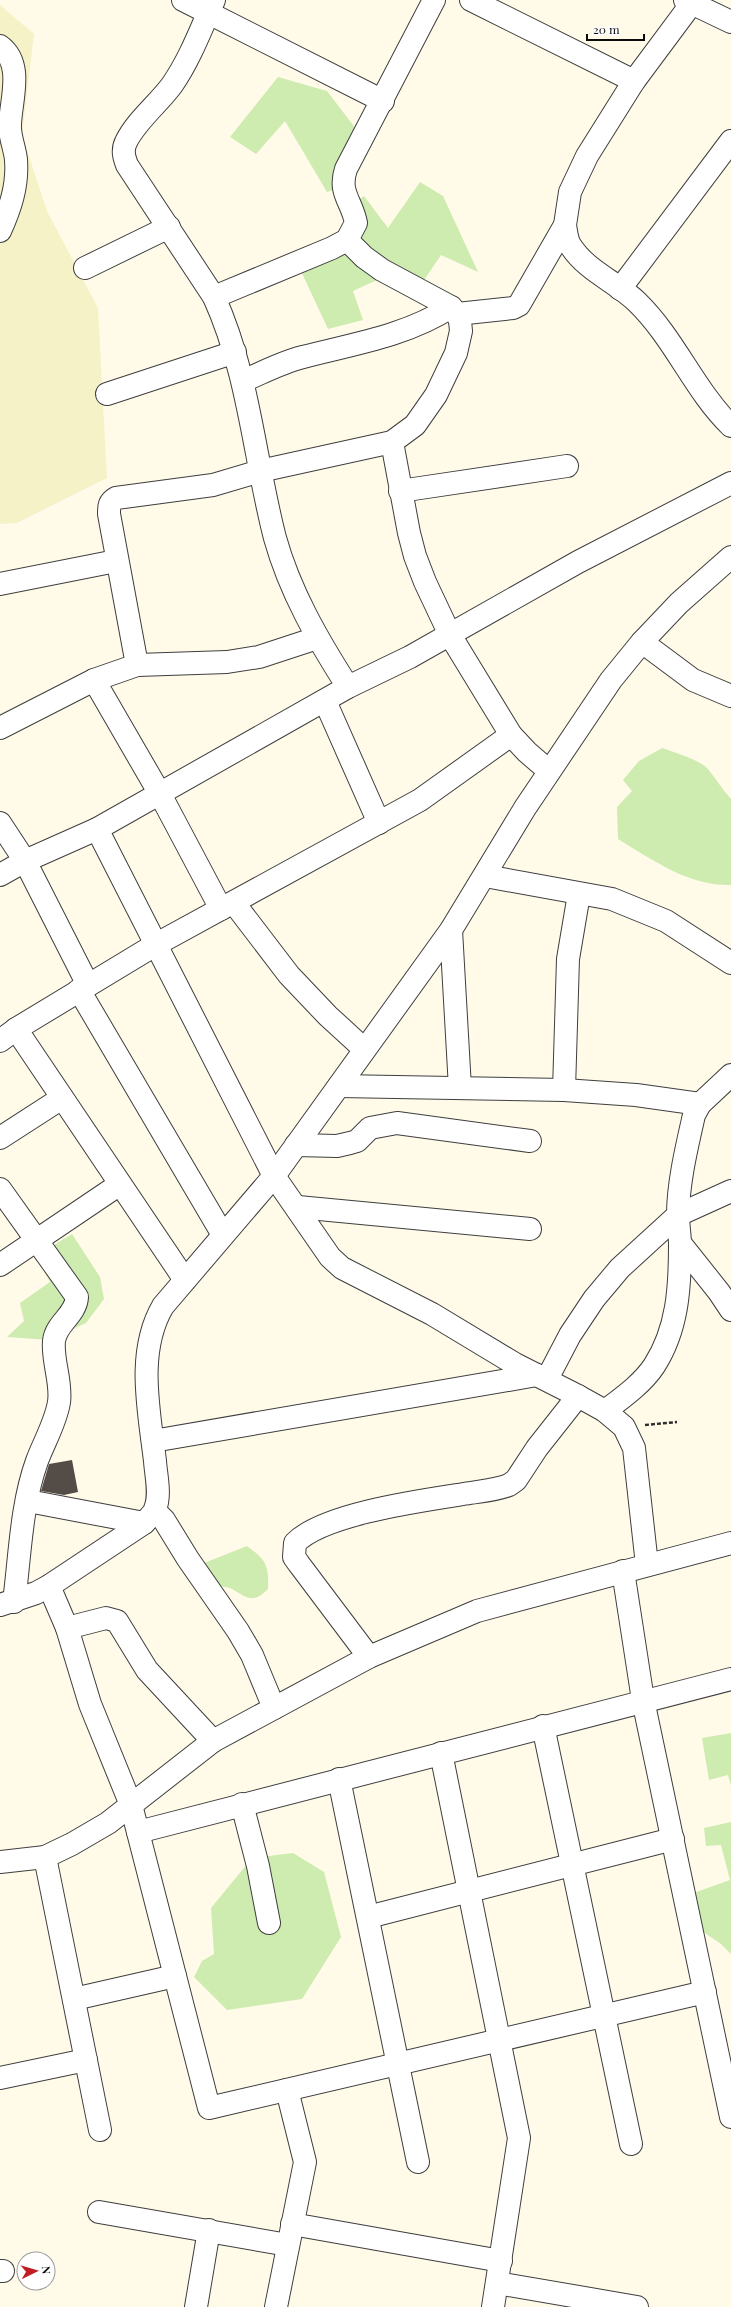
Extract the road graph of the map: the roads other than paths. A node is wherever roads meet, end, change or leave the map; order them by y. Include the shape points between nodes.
1 (183, 0) edge
2 (434, 0) edge
3 (471, 0) edge
4 (688, 2) edge
5 (211, 6) edge
6 (731, 22) edge
7 (0, 46) edge
8 (634, 81) junction
9 (383, 102) junction
10 (731, 141) edge
11 (565, 225) junction
12 (169, 227) junction
13 (0, 231) edge
14 (347, 240) junction
15 (85, 268) dead end
16 (620, 288) junction
17 (214, 298) junction
18 (454, 310) junction
19 (235, 352) junction
20 (243, 381) junction
21 (107, 394) dead end
22 (731, 426) edge
23 (392, 442) junction
24 (567, 466) dead end
25 (260, 471) junction
26 (731, 484) edge
27 (400, 492) junction
28 (731, 557) edge
29 (116, 561) junction
30 (0, 584) edge
31 (450, 636) junction
32 (317, 638) junction
33 (642, 642) junction
34 (137, 665) junction
35 (94, 680) junction
36 (348, 687) junction
37 (731, 696) edge
38 (325, 701) junction
39 (0, 728) edge
40 (511, 735) junction
41 (549, 771) junction
42 (160, 794) junction
43 (0, 823) edge
44 (379, 823) junction
45 (97, 829) junction
46 (25, 861) junction
47 (0, 875) edge
48 (485, 876) junction
49 (579, 894) junction
50 (227, 906) junction
51 (451, 930) junction
52 (155, 945) junction
53 (731, 963) edge
54 (83, 988) junction
55 (8, 1035) edge
56 (364, 1049) junction
57 (731, 1075) edge
58 (339, 1086) junction
59 (460, 1088) junction
60 (564, 1090) junction
61 (62, 1098) junction
62 (700, 1104) junction
63 (0, 1138) edge
64 (530, 1141) dead end
65 (296, 1145) junction
66 (274, 1176) junction
67 (120, 1184) junction
68 (0, 1189) edge
69 (731, 1192) edge
70 (298, 1207) junction
71 (678, 1215) junction
72 (530, 1229) dead end
73 (223, 1235) junction
74 (37, 1240) junction
75 (680, 1243) junction
76 (0, 1265) edge
77 (185, 1280) junction
78 (725, 1286) edge
79 (731, 1310) edge
80 (542, 1377) junction
81 (578, 1396) junction
82 (605, 1411) junction
83 (152, 1441) junction
84 (28, 1501) junction
85 (149, 1517) junction
86 (731, 1542) edge
87 (647, 1565) junction
88 (623, 1571) junction
89 (49, 1586) junction
90 (7, 1604) edge
91 (67, 1628) junction
92 (369, 1657) junction
93 (731, 1679) edge
94 (643, 1700) junction
95 (274, 1708) junction
96 (543, 1726) junction
97 (213, 1741) junction
98 (441, 1753) junction
99 (339, 1779) junction
100 (242, 1804) junction
101 (131, 1805) junction
102 (138, 1832) junction
103 (673, 1839) junction
104 (45, 1857) junction
105 (0, 1862) edge
106 (572, 1865) junction
107 (469, 1891) junction
108 (368, 1917) junction
109 (269, 1923) dead end
110 (175, 1976) junction
111 (705, 1992) junction
112 (74, 1999) junction
113 (604, 2016) junction
114 (499, 2041) junction
115 (86, 2060) junction
116 (398, 2064) junction
117 (0, 2078) edge
118 (287, 2090) junction
119 (731, 2117) edge
120 (100, 2130) dead end
121 (631, 2144) dead end
122 (418, 2162) dead end
123 (99, 2212) dead end
124 (208, 2230) junction
125 (290, 2235) junction
126 (501, 2261) junction
127 (497, 2284) junction
128 (600, 2304) edge
129 (282, 2306) edge
130 (196, 2307) edge
131 (493, 2307) edge
132 (637, 2307) edge

1 - 5 street
2 - 9 street
3 - 8 street
4 - 6 street
4 - 8 street
5 - 9 street
5 - 12 street via 175,80 129,136 123,149 127,165
7 - 13 street via 12,60 15,83 10,126 16,160 15,186 9,211
8 - 11 street via 587,156 570,192
9 - 14 street via 343,179 343,189 356,223
10 - 16 street
11 - 16 street via 570,244 584,262
11 - 18 street via 519,305 513,308
12 - 15 street
12 - 17 street
14 - 17 street
14 - 18 street via 382,270
16 - 22 street via 637,302 659,327 707,400
17 - 19 street
18 - 20 street via 412,328 301,357
18 - 23 street via 461,331 456,353 436,395 415,425
19 - 20 street
19 - 21 street
20 - 25 street
23 - 25 street
23 - 27 street
24 - 27 street
25 - 29 street via 213,485 116,498 109,504
25 - 32 street via 283,564
26 - 31 street via 578,562
27 - 31 street via 414,556
28 - 33 street via 679,603
29 - 30 street
29 - 34 street
31 - 36 street
31 - 40 street
32 - 34 street via 259,657 227,662
32 - 36 street
33 - 37 street via 693,680
33 - 41 street via 611,680
34 - 35 street
35 - 39 street
35 - 42 street
36 - 38 street
38 - 42 street
38 - 44 street
40 - 41 street
40 - 44 street via 420,800
41 - 48 street
42 - 45 street
42 - 50 street
43 - 46 street
44 - 50 street
45 - 46 street
45 - 52 street
46 - 47 street
46 - 54 street
48 - 49 street
48 - 51 street
49 - 53 street via 612,899 666,921
49 - 60 street via 568,959
50 - 52 street
50 - 56 street via 328,1016
51 - 56 street
51 - 59 street
52 - 54 street
52 - 66 street
54 - 55 street
54 - 73 street
55 - 61 street
56 - 58 street
57 - 62 street
58 - 59 street
58 - 65 street
59 - 60 street
60 - 62 street via 636,1095
61 - 63 street
61 - 67 street
62 - 71 street via 694,1115 690,1133
64 - 65 street via 397,1123 370,1128 357,1141 337,1146
65 - 66 street
66 - 70 street
66 - 73 street
67 - 74 street
67 - 77 street
68 - 74 street
69 - 71 street
70 - 72 street
70 - 80 street via 326,1251 342,1268 432,1314 515,1364
71 - 75 street
71 - 80 street via 620,1268 594,1299
73 - 77 street
74 - 76 street
74 - 84 street via 77,1297 74,1309 56,1332 54,1342 59,1402 37,1461
75 - 78 street
75 - 82 street via 676,1309 665,1345 654,1367 633,1389
77 - 83 street via 163,1306 154,1322 148,1344 147,1374
78 - 79 street
80 - 81 street
80 - 83 street
81 - 82 street
81 - 92 street via 537,1448 516,1480 509,1485 329,1523 301,1536 295,1543 294,1557
82 - 87 street via 624,1427 634,1448
83 - 85 street via 158,1487
84 - 85 street
84 - 90 street
85 - 89 street
85 - 95 street via 164,1520 238,1631 252,1655
86 - 87 street
87 - 88 street
88 - 92 street via 477,1612
88 - 94 street
89 - 90 street
89 - 91 street
91 - 97 street via 106,1618 117,1621 147,1670
91 - 101 street via 90,1704
92 - 95 street
93 - 94 street
94 - 96 street
94 - 103 street
95 - 97 street
96 - 98 street
96 - 106 street
97 - 101 street
98 - 99 street
98 - 107 street
99 - 100 street
99 - 108 street
100 - 102 street
100 - 109 street
101 - 102 street
101 - 104 street via 108,1823
102 - 110 street
103 - 106 street
103 - 111 street
104 - 105 street
104 - 112 street
106 - 107 street
106 - 113 street
107 - 108 street
107 - 114 street
108 - 116 street
110 - 112 street
110 - 118 street via 209,2108
111 - 113 street
111 - 119 street
112 - 115 street
113 - 114 street
113 - 121 street
114 - 116 street
114 - 126 street via 518,2138
115 - 117 street
115 - 120 street
116 - 118 street
116 - 122 street
118 - 125 street via 305,2162
123 - 124 street
124 - 125 street
124 - 130 street
125 - 126 street
125 - 129 street
126 - 127 street
127 - 128 street
127 - 131 street
128 - 132 street

